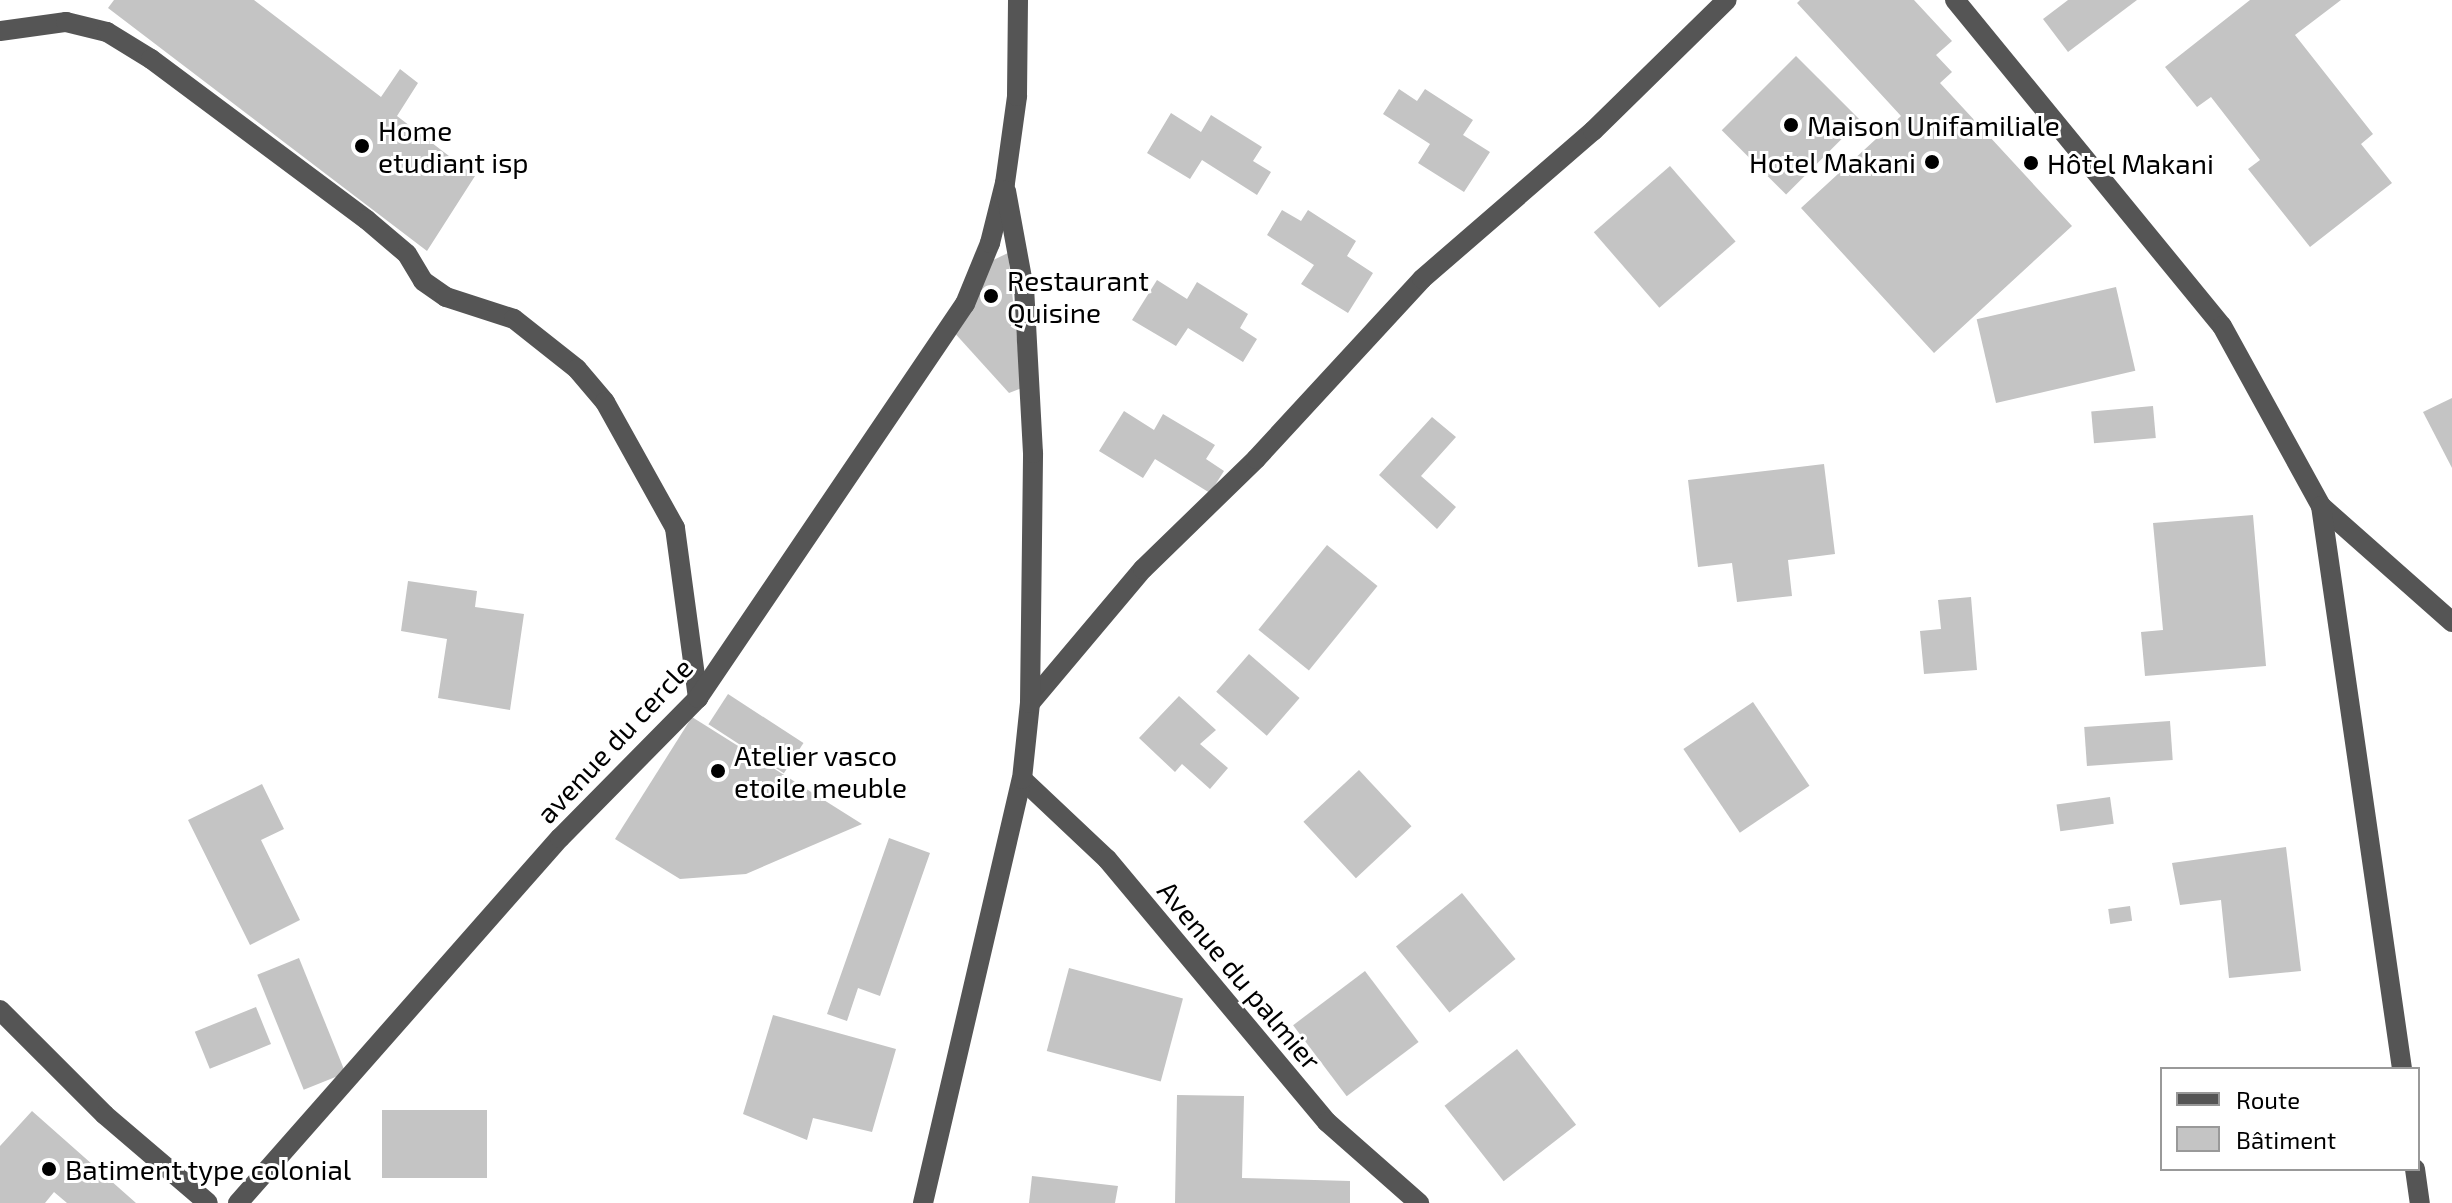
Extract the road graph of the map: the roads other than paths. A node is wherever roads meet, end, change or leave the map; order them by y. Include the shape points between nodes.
1 (1018, 0) edge
2 (1727, 0) edge
3 (1955, 0) edge
4 (0, 31) edge
5 (1005, 183) junction
6 (2321, 506) junction
7 (2452, 622) edge
8 (698, 698) junction
9 (1030, 703) junction
10 (1022, 779) junction
11 (0, 1010) edge
12 (2402, 1067) edge
13 (2415, 1171) edge
14 (208, 1203) edge
15 (238, 1203) edge
16 (923, 1203) edge
17 (1419, 1203) edge
18 (2420, 1203) edge

1 - 5 street via 1017,96
2 - 9 street via 1593,131 1422,279 1256,459 1143,569
3 - 6 street via 2222,326
4 - 8 street via 66,22 107,32 367,220 407,254 423,281 446,297 514,319 577,369 605,402 675,528
5 - 8 street, avenue du cercle via 990,243 965,304
5 - 9 street via 1024,289 1033,453
6 - 7 street
6 - 12 street
8 - 15 street, avenue du cercle via 560,838
9 - 10 street
10 - 16 street
10 - 17 street, Avenue du palmier via 1107,859 1327,1122
11 - 14 street via 105,1115
13 - 18 street

